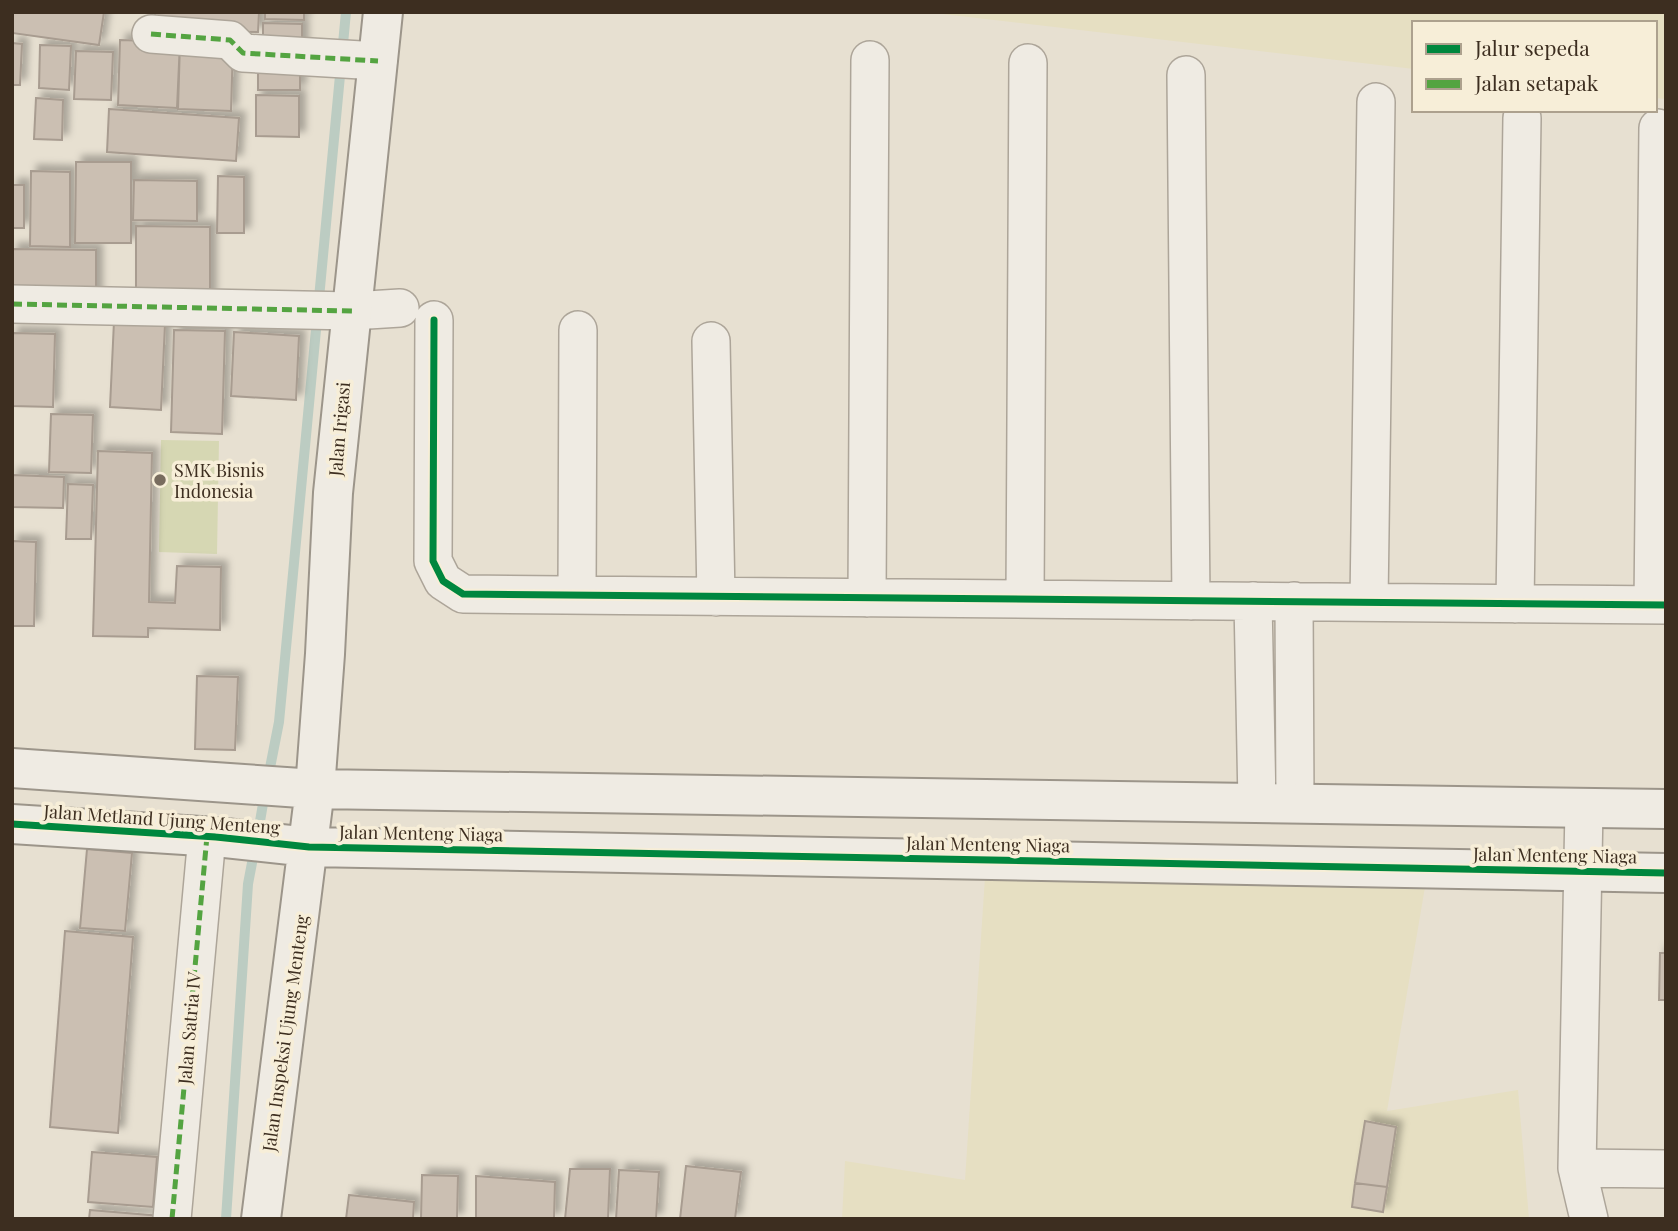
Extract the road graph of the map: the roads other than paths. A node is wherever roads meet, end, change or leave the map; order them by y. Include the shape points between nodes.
1 (383, 12) edge
2 (151, 34) dead end
3 (363, 60) junction
4 (870, 60) dead end
5 (1028, 63) dead end
6 (1186, 75) dead end
7 (1376, 102) dead end
8 (1522, 118) dead end
9 (1658, 128) dead end
10 (12, 304) edge
11 (400, 307) dead end
12 (341, 310) junction
13 (434, 320) dead end
14 (578, 330) dead end
15 (711, 341) dead end
16 (577, 595) junction
17 (716, 597) junction
18 (867, 598) junction
19 (1025, 599) junction
20 (1191, 601) junction
21 (1253, 601) junction
22 (1294, 601) junction
23 (1369, 602) junction
24 (1515, 604) junction
25 (1660, 605) edge
26 (12, 768) edge
27 (312, 788) junction
28 (1257, 803) junction
29 (1295, 803) junction
30 (1584, 808) junction
31 (1666, 809) edge
32 (12, 824) edge
33 (212, 837) junction
34 (305, 846) junction
35 (1584, 871) junction
36 (1666, 873) edge
37 (1577, 1167) junction
38 (1666, 1169) edge
39 (172, 1219) edge
40 (261, 1219) edge
41 (1589, 1219) edge

1 - 3 street, Jalan Irigasi
2 - 3 street via 230,40 243,53
3 - 12 street, Jalan Irigasi
4 - 18 street
5 - 19 street
6 - 20 street
7 - 23 street
8 - 24 street
9 - 25 street
10 - 12 street
11 - 12 street
12 - 27 street, Jalan Irigasi via 325,654
13 - 16 street via 433,561 443,581 463,594
14 - 16 street
15 - 17 street
16 - 17 street
17 - 18 street
18 - 19 street
19 - 20 street
20 - 21 street
21 - 22 street
21 - 28 street
22 - 23 street
22 - 29 street
23 - 24 street
24 - 25 street
26 - 27 street
27 - 28 street
27 - 34 street, Jalan Irigasi
28 - 29 street
29 - 30 street
30 - 31 street
30 - 35 street
32 - 33 street, Jalan Metland Ujung Menteng
33 - 34 street, Jalan Metland Ujung Menteng
33 - 39 street, Jalan Satria IV
34 - 35 street, Jalan Menteng Niaga
34 - 40 street, Jalan Inspeksi Ujung Menteng
35 - 36 street, Jalan Menteng Niaga
35 - 37 street
37 - 38 street
37 - 41 street

